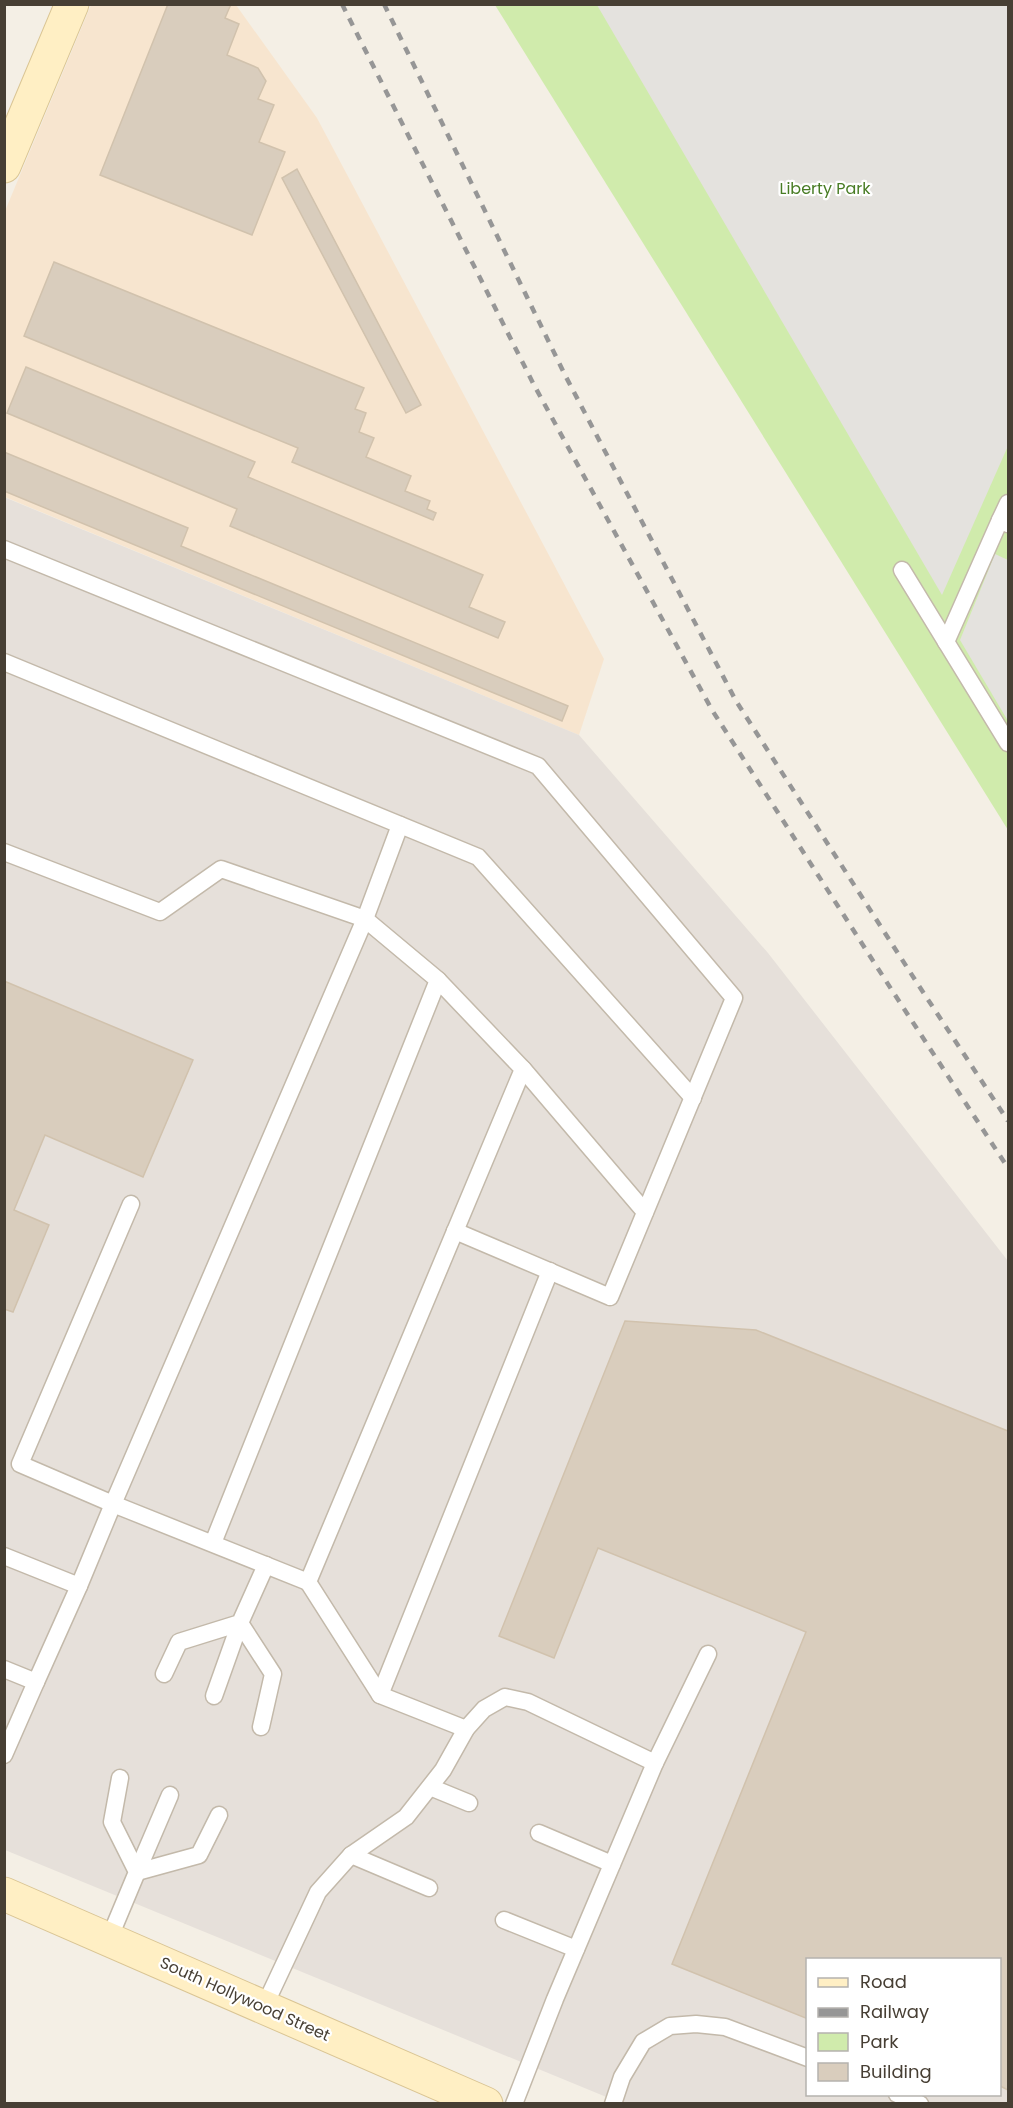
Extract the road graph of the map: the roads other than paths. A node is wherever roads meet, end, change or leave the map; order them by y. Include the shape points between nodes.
1 (72, 4) edge
2 (4, 166) edge
3 (1008, 502) edge
4 (1006, 520) edge
5 (4, 549) edge
6 (902, 570) dead end
7 (946, 642) junction
8 (4, 662) edge
9 (1008, 743) edge
10 (400, 825) junction
11 (4, 852) edge
12 (365, 919) junction
13 (438, 980) junction
14 (523, 1069) junction
15 (693, 1098) junction
16 (131, 1204) dead end
17 (645, 1212) junction
18 (455, 1231) junction
19 (550, 1271) junction
20 (113, 1504) junction
21 (213, 1543) junction
22 (4, 1556) edge
23 (266, 1565) junction
24 (308, 1582) junction
25 (79, 1586) junction
26 (240, 1623) junction
27 (708, 1654) dead end
28 (4, 1669) edge
29 (164, 1674) dead end
30 (36, 1682) junction
31 (380, 1695) junction
32 (214, 1696) dead end
33 (261, 1727) dead end
34 (466, 1729) junction
35 (4, 1755) edge
36 (655, 1763) junction
37 (120, 1778) dead end
38 (430, 1787) junction
39 (170, 1795) dead end
40 (469, 1803) dead end
41 (219, 1815) dead end
42 (539, 1833) dead end
43 (351, 1855) junction
44 (612, 1864) junction
45 (137, 1872) junction
46 (429, 1888) dead end
47 (4, 1894) edge
48 (504, 1920) dead end
49 (109, 1940) junction
50 (576, 1949) junction
51 (264, 2007) junction
52 (806, 2058) edge
53 (902, 2096) edge
54 (486, 2103) edge
55 (514, 2103) edge
56 (613, 2103) edge
57 (920, 2103) edge

1 - 2 main road
3 - 4 lane
4 - 7 lane
5 - 15 lane via 538,766 734,998
6 - 7 lane
7 - 9 lane
8 - 10 lane
10 - 12 lane
10 - 15 lane via 478,857
11 - 12 lane via 159,912 221,869
12 - 13 lane
12 - 20 lane
13 - 14 lane
13 - 21 lane
14 - 17 lane
14 - 18 lane
15 - 17 lane
16 - 20 lane via 20,1464
17 - 19 lane via 610,1297
18 - 19 lane
18 - 24 lane
19 - 31 lane
20 - 21 lane
20 - 25 lane
21 - 23 lane
22 - 25 lane
23 - 24 lane
23 - 26 lane
24 - 31 lane
25 - 30 lane
26 - 29 lane via 179,1642
26 - 32 lane
26 - 33 lane via 273,1674
27 - 36 lane
28 - 30 lane
30 - 35 lane
31 - 34 lane
34 - 36 lane via 484,1709 505,1697 528,1702
34 - 38 lane
36 - 44 lane
37 - 45 lane via 112,1822
38 - 40 lane
38 - 43 lane via 406,1817
39 - 45 lane
41 - 45 lane via 199,1855
42 - 44 lane
43 - 46 lane
43 - 51 lane via 318,1892
44 - 50 lane
45 - 49 lane
47 - 49 main road, South Hollywood Street
48 - 50 lane
49 - 51 main road, South Hollywood Street
50 - 55 lane
51 - 54 main road, South Hollywood Street
52 - 56 lane via 725,2027 670,2026 644,2042 622,2077
53 - 57 lane

